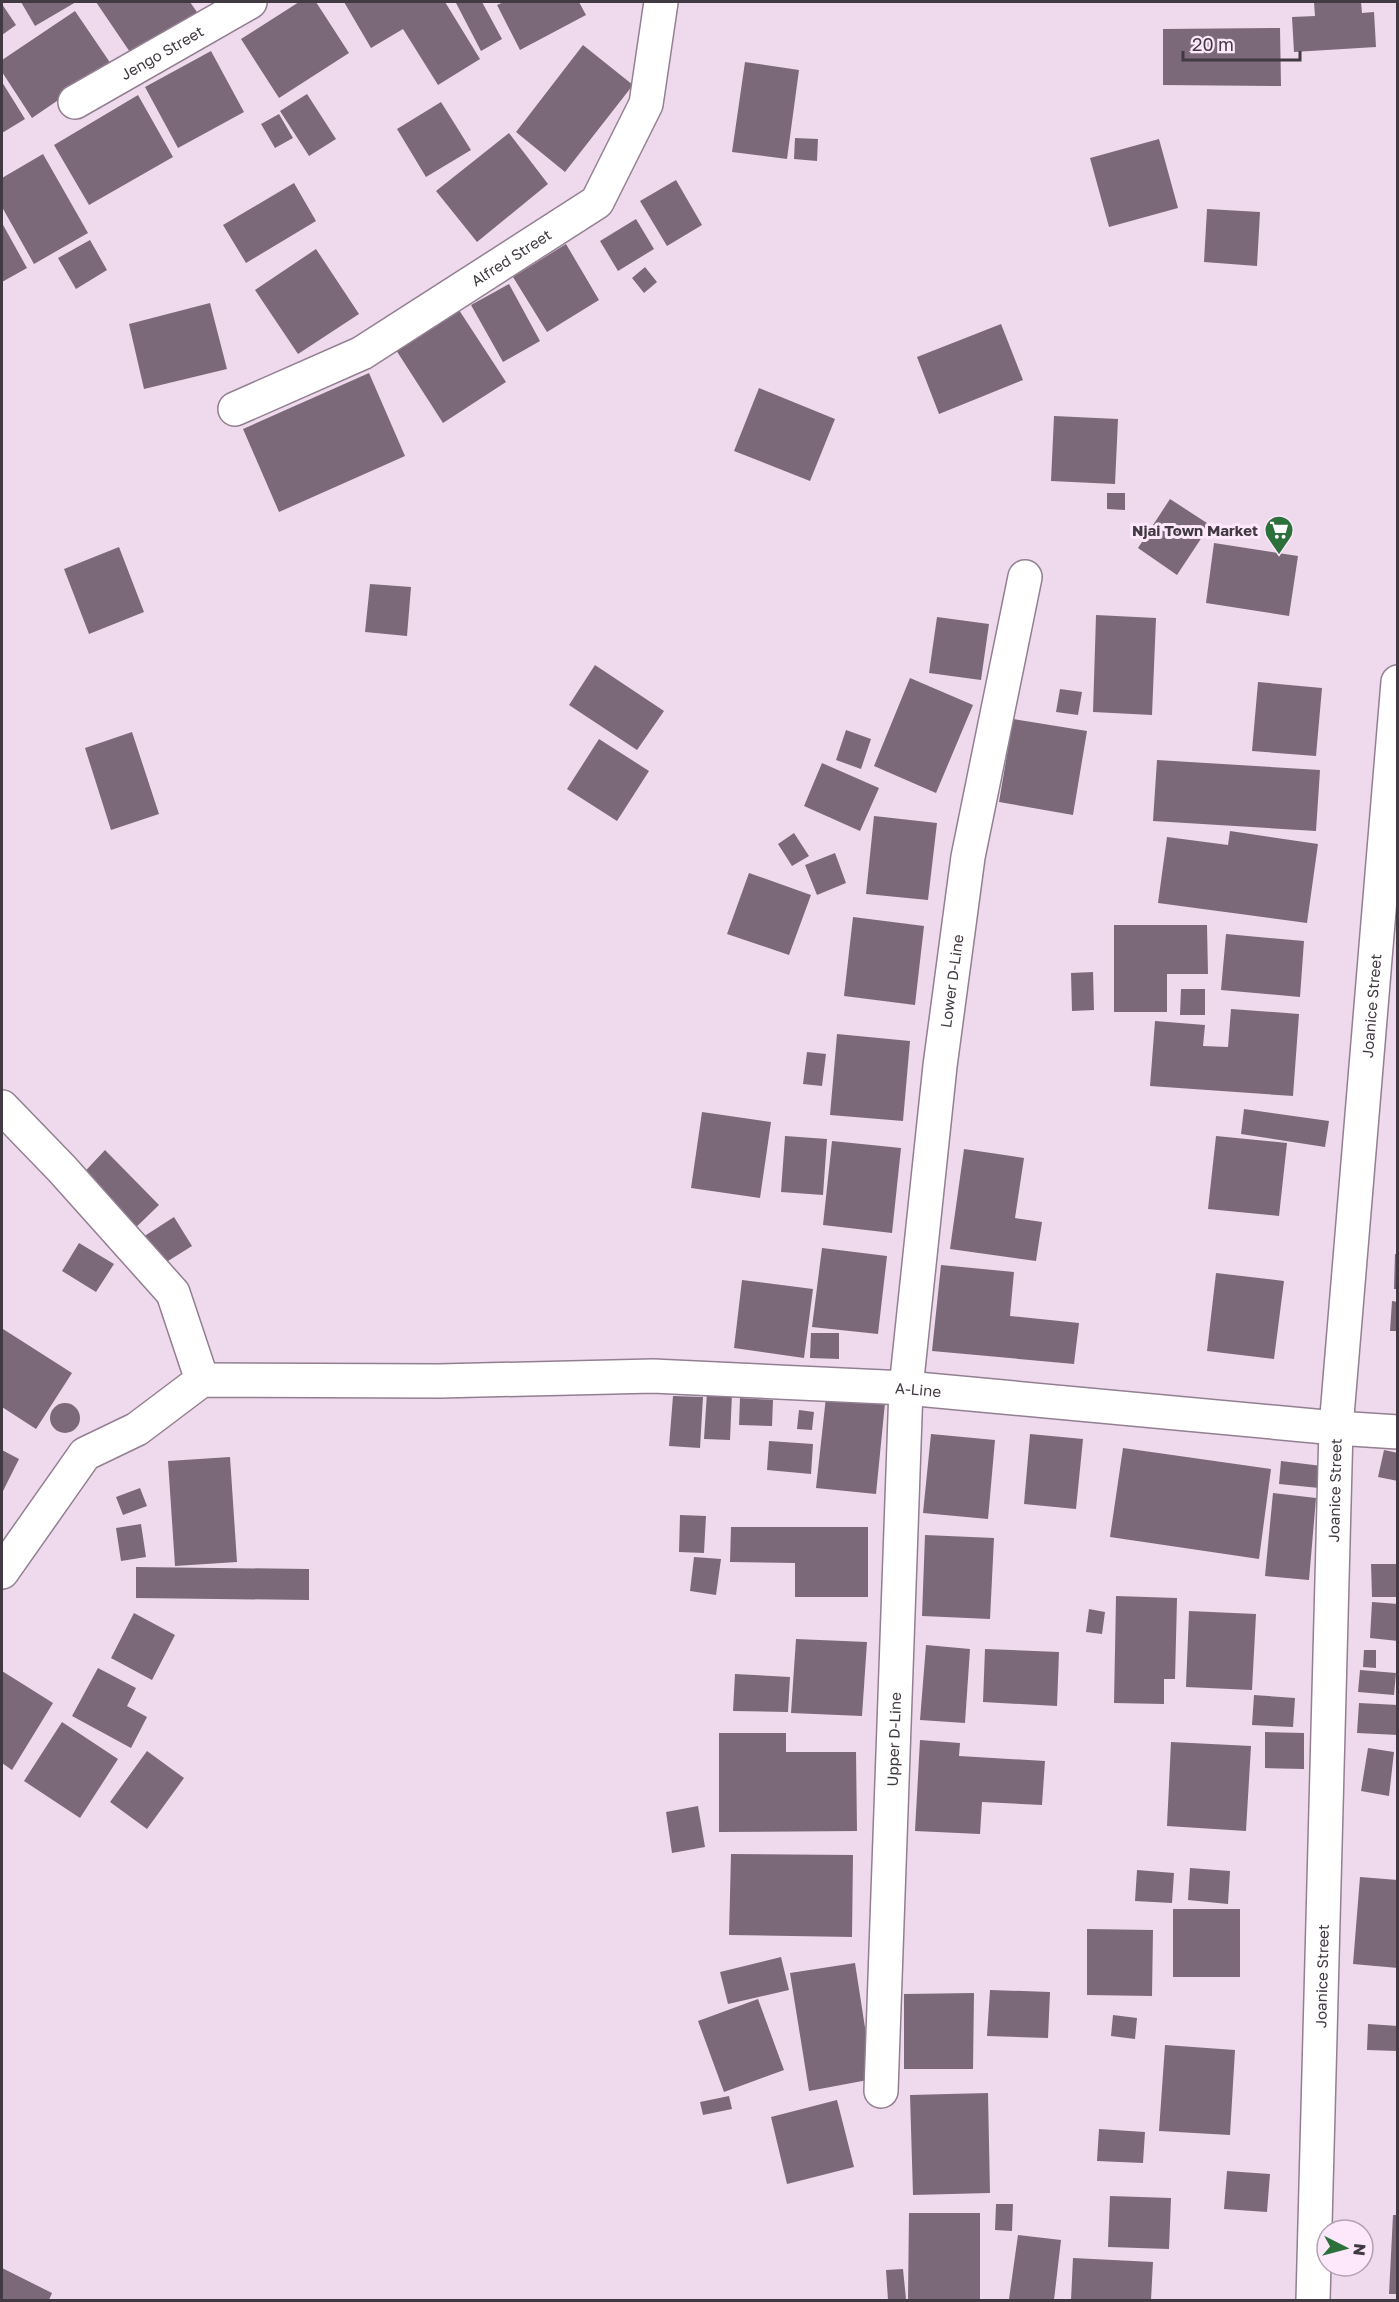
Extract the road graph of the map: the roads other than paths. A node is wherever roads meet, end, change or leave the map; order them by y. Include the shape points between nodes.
1 (250, 2) edge
2 (660, 2) edge
3 (75, 102) dead end
4 (235, 409) dead end
5 (1025, 577) dead end
6 (1398, 682) edge
7 (2, 1107) edge
8 (202, 1380) junction
9 (906, 1388) junction
10 (1336, 1428) junction
11 (1398, 1432) edge
12 (2, 1572) edge
13 (881, 2091) dead end
14 (1313, 2301) edge

1 - 3 street, Jengo Street
2 - 4 street, Alfred Street via 646,104 597,202 362,353
5 - 9 street, Lower D-Line via 968,857 940,1066
6 - 10 street, Joanice Street
7 - 8 street via 173,1293
8 - 9 street, A-Line via 439,1381 653,1376
8 - 12 street via 137,1429 85,1454
9 - 10 street, A-Line
9 - 13 street, Upper D-Line
10 - 11 street, A-Line
10 - 14 street, Joanice Street

